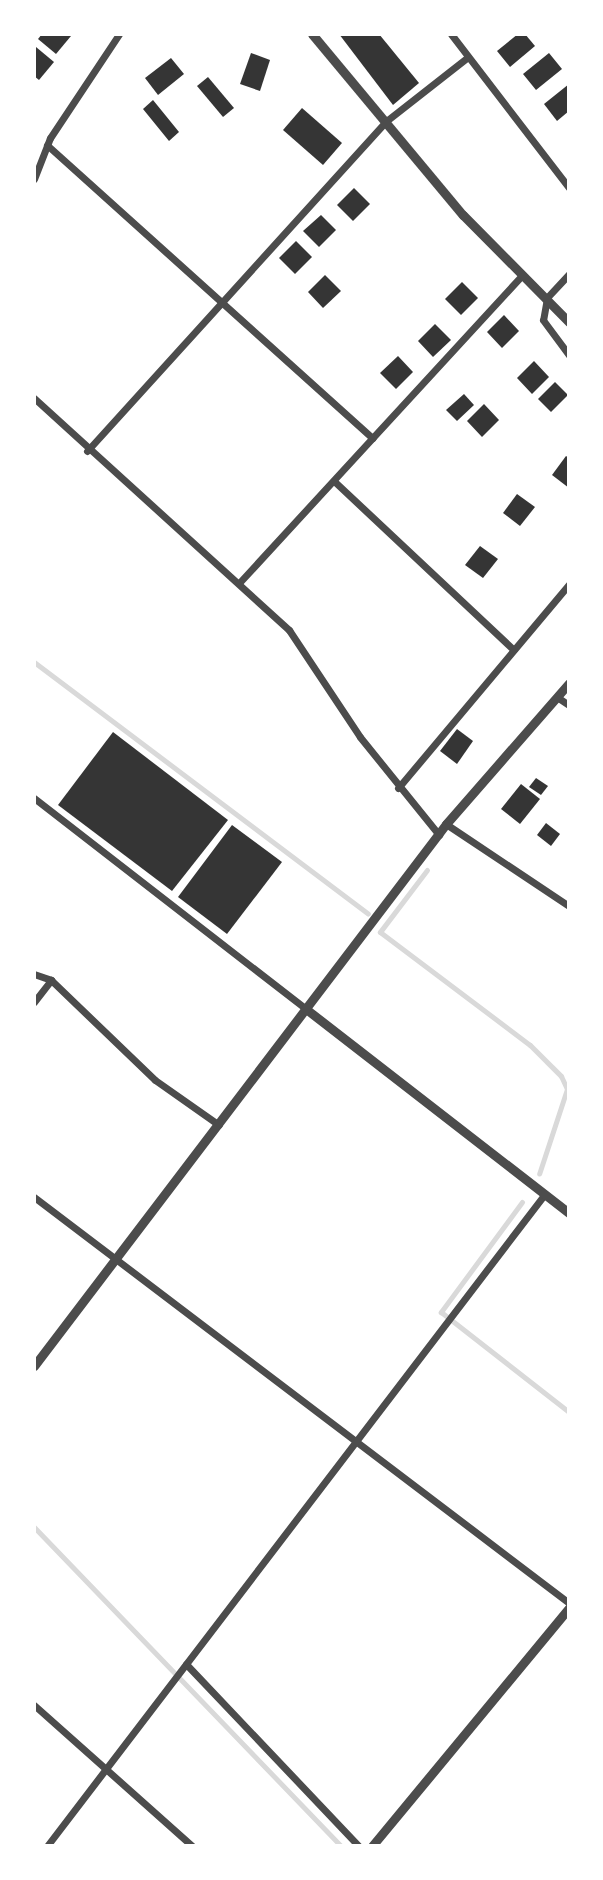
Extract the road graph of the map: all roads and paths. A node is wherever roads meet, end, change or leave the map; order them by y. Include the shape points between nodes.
1 (119, 34) edge
2 (312, 34) edge
3 (451, 34) edge
4 (468, 57) junction
5 (385, 122) junction
6 (47, 145) junction
7 (34, 179) edge
8 (569, 188) edge
9 (569, 274) edge
10 (521, 276) junction
11 (547, 298) junction
12 (220, 299) junction
13 (569, 322) edge
14 (569, 355) edge
15 (34, 398) edge
16 (372, 438) junction
17 (87, 451) junction
18 (335, 482) junction
19 (239, 583) junction
20 (569, 584) edge
21 (514, 650) junction
22 (569, 683) edge
23 (557, 698) junction
24 (569, 705) edge
25 (398, 788) junction
26 (34, 798) edge
27 (446, 824) junction
28 (439, 835) junction
29 (569, 906) edge
30 (34, 974) edge
31 (51, 980) junction
32 (34, 1002) edge
33 (306, 1009) junction
34 (219, 1125) junction
35 (544, 1195) junction
36 (34, 1197) edge
37 (569, 1213) edge
38 (117, 1260) junction
39 (34, 1366) edge
40 (356, 1442) junction
41 (569, 1605) edge
42 (185, 1665) junction
43 (34, 1705) edge
44 (106, 1769) junction
45 (47, 1846) edge
46 (192, 1846) edge
47 (359, 1846) edge
48 (372, 1846) edge

1 - 6 street
2 - 5 street
3 - 4 street
4 - 5 street
4 - 8 street
5 - 10 street
5 - 12 street
6 - 7 street
6 - 12 street
9 - 11 street
10 - 11 street
10 - 16 street
11 - 13 street
11 - 14 street via 543,320
12 - 16 street
12 - 17 street
15 - 17 street
16 - 18 street
17 - 19 street
18 - 19 street
18 - 21 street
19 - 25 street via 289,630
20 - 21 street
21 - 25 street
22 - 23 street
23 - 24 street
23 - 27 street
25 - 28 street
26 - 33 street
27 - 28 street
27 - 29 street
28 - 33 street
30 - 31 street
31 - 32 street
31 - 34 street via 155,1080
33 - 34 street
33 - 35 street
34 - 38 street
35 - 37 street
35 - 40 street
36 - 38 street
38 - 39 street
38 - 40 street
40 - 41 street
40 - 42 street
41 - 48 street
42 - 44 street
42 - 47 street
43 - 44 street
44 - 45 street
44 - 46 street

